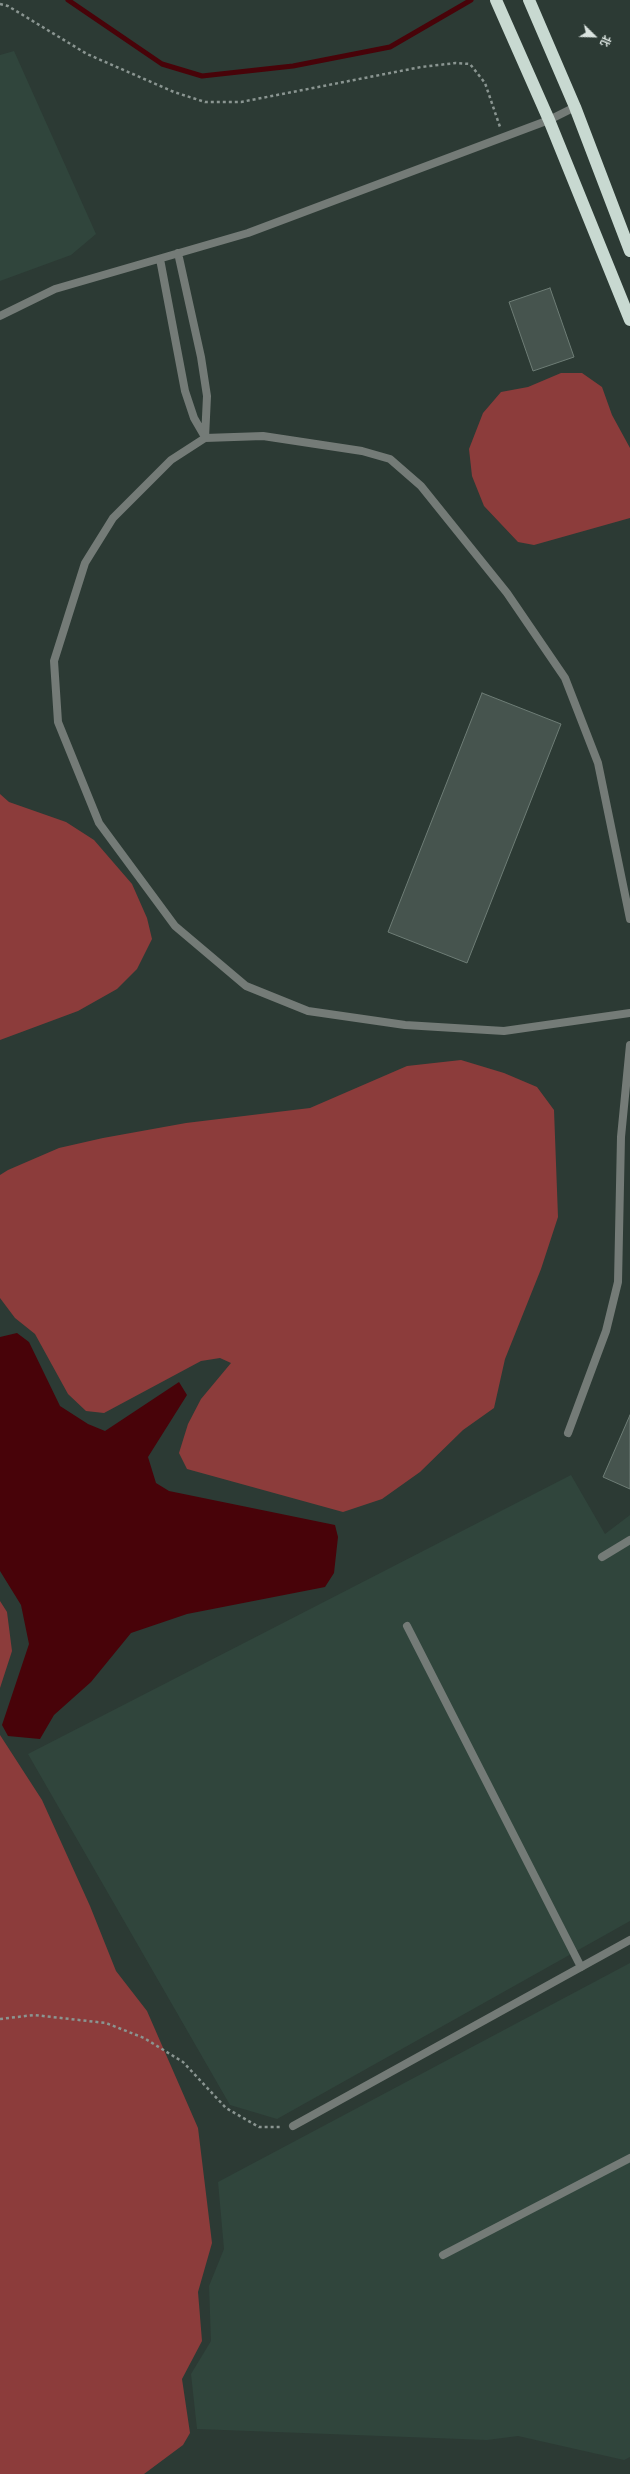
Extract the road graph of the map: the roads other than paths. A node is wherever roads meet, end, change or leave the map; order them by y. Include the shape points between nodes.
1 (496, 0) edge
2 (529, 0) edge
3 (575, 108) junction
4 (549, 120) junction
5 (630, 251) edge
6 (178, 253) junction
7 (160, 259) junction
8 (0, 316) edge
9 (630, 320) edge
10 (205, 438) junction
11 (630, 919) edge
12 (630, 1013) edge
13 (630, 1045) edge
14 (568, 1433) dead end
15 (630, 1540) edge
16 (602, 1557) dead end
17 (407, 1626) dead end
18 (630, 1940) edge
19 (581, 1967) junction
20 (293, 2126) road end
21 (630, 2158) edge
22 (443, 2255) dead end

1 - 4 highway
2 - 3 highway
3 - 4 street
3 - 5 highway
4 - 6 street via 248,233
4 - 9 highway
6 - 7 street
6 - 10 street via 207,396
7 - 8 street via 55,289
7 - 10 street via 186,391 194,418
10 - 11 street via 263,436 362,451 390,459 420,486 507,592 565,678 598,763
10 - 12 street via 171,460 113,518 85,563 54,661 58,722 99,823 175,926 246,986 308,1011 405,1025 504,1031
13 - 14 street via 621,1137 618,1282 606,1331
15 - 16 street
17 - 19 street
18 - 19 street
19 - 20 street
21 - 22 street

